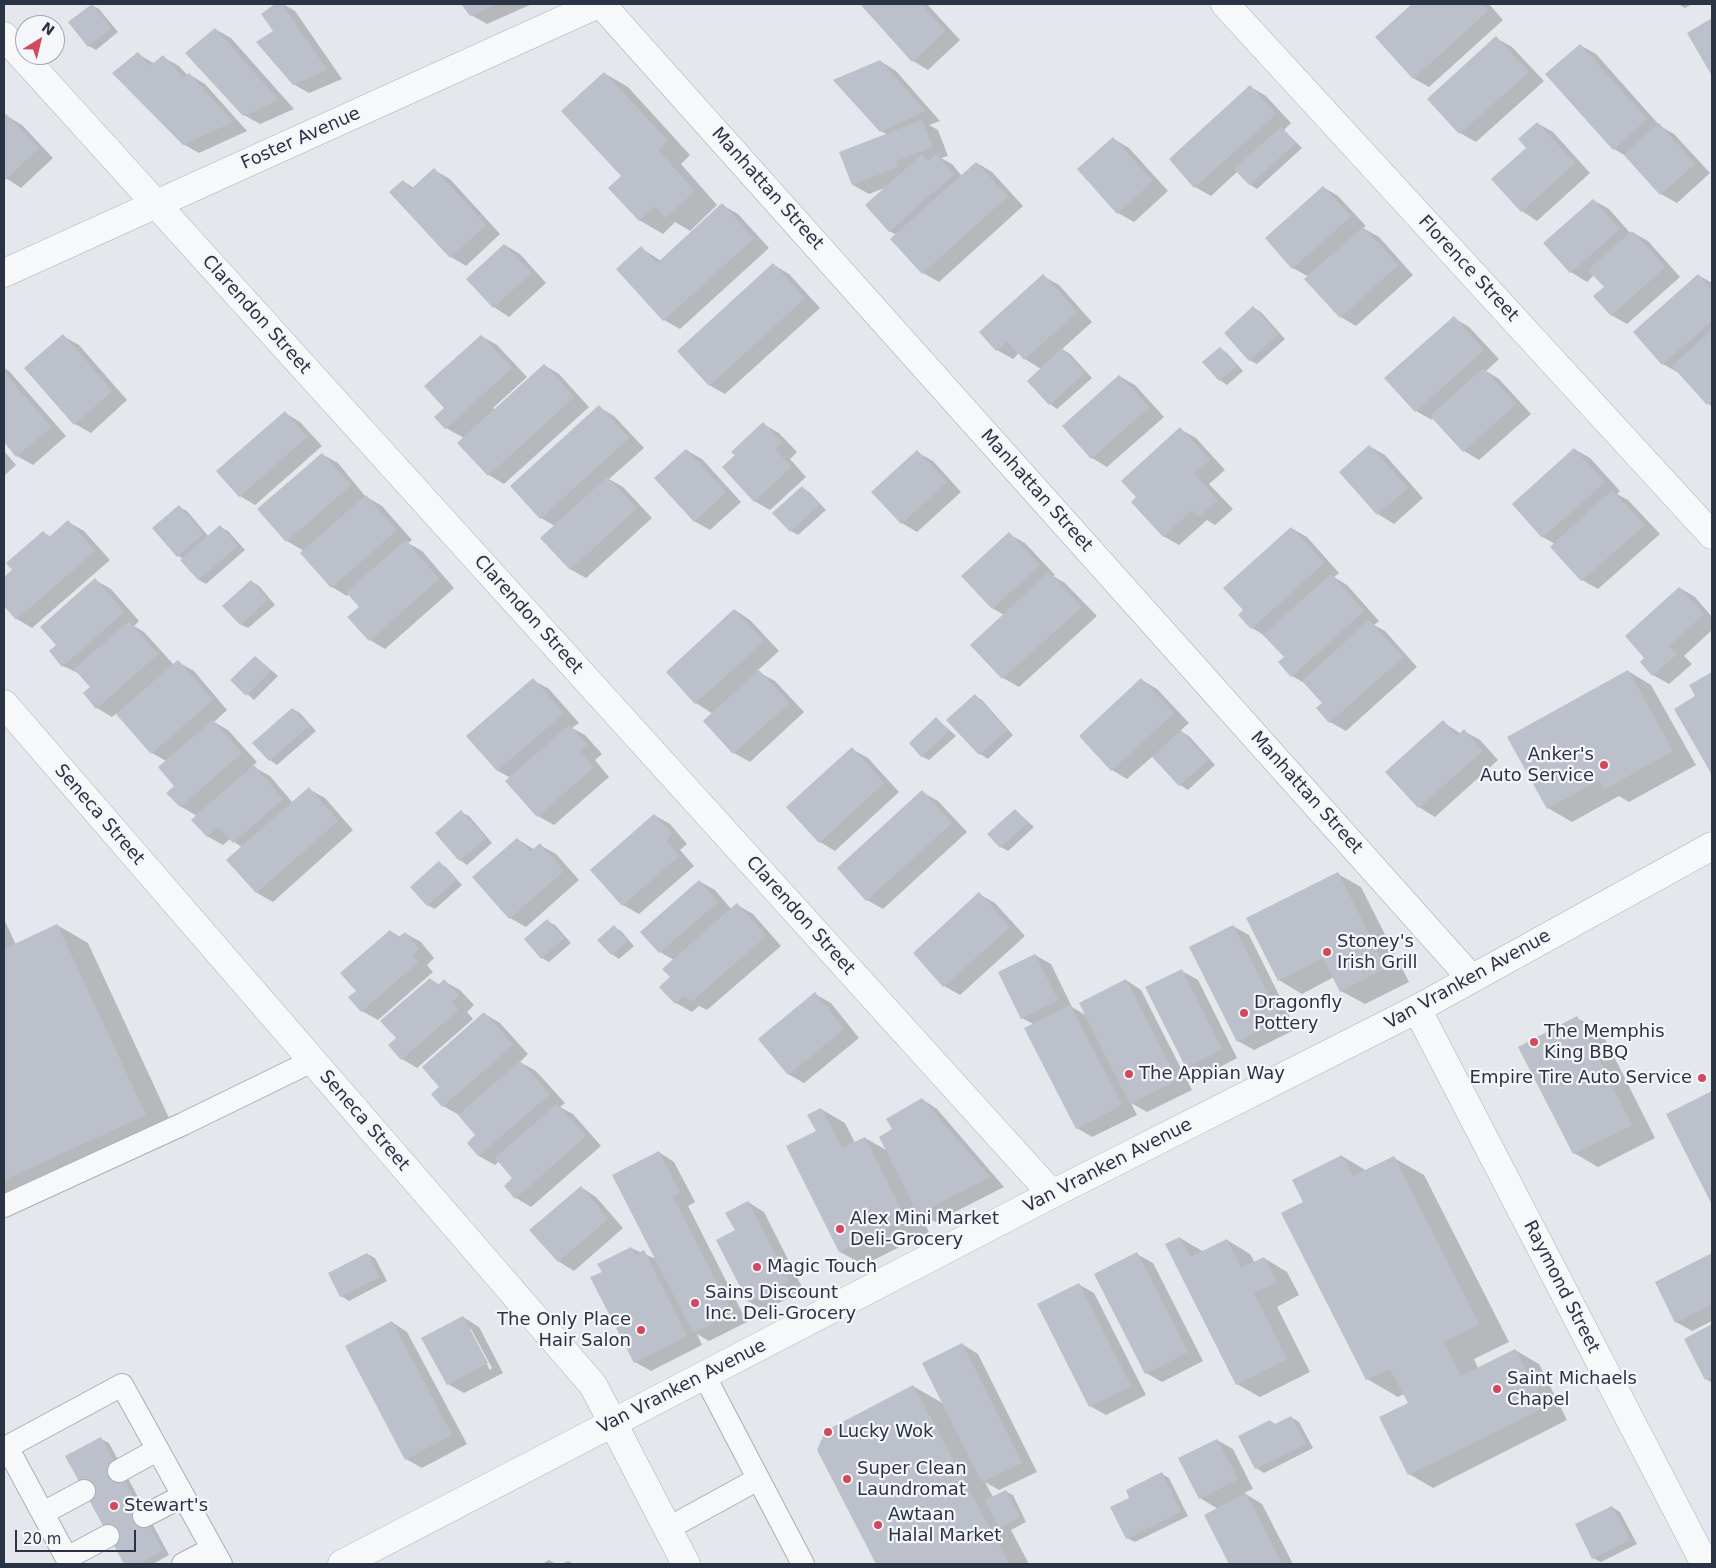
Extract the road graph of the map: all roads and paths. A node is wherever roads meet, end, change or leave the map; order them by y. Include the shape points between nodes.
1 (600, 4) edge
2 (1225, 4) edge
3 (4, 36) edge
4 (156, 204) junction
5 (4, 273) edge
6 (1712, 535) edge
7 (4, 704) edge
8 (1712, 846) edge
9 (1471, 978) junction
10 (1417, 1009) junction
11 (312, 1061) junction
12 (1052, 1194) junction
13 (4, 1206) edge
14 (704, 1375) junction
15 (612, 1423) junction
16 (5, 1448) edge
17 (157, 1450) junction
18 (119, 1470) dead end
19 (758, 1479) junction
20 (84, 1491) dead end
21 (183, 1496) junction
22 (43, 1513) junction
23 (144, 1516) dead end
24 (667, 1529) junction
25 (108, 1536) dead end
26 (216, 1556) edge
27 (69, 1561) edge
28 (183, 1564) edge
29 (342, 1564) edge
30 (686, 1564) edge
31 (803, 1564) edge
32 (1705, 1564) edge

1 - 4 street, Foster Avenue
1 - 9 street, Manhattan Street
2 - 6 street, Florence Street
3 - 4 street, Clarendon Street
4 - 5 street, Foster Avenue
4 - 12 street, Clarendon Street
7 - 11 street, Seneca Street
8 - 9 street, Van Vranken Avenue
9 - 10 street, Van Vranken Avenue
10 - 12 street, Van Vranken Avenue
10 - 32 street, Raymond Street
11 - 13 lane
11 - 15 street, Seneca Street via 593,1385
12 - 14 street, Van Vranken Avenue
14 - 15 street, Van Vranken Avenue
14 - 19 lane
15 - 24 street, Seneca Street
15 - 29 street, Van Vranken Avenue
16 - 17 lane via 122,1385
16 - 22 lane
17 - 18 lane
17 - 21 lane
19 - 24 lane
19 - 31 lane
20 - 22 lane
21 - 23 lane
21 - 26 lane
22 - 27 lane
24 - 30 street, Seneca Street
25 - 27 lane
26 - 28 lane

